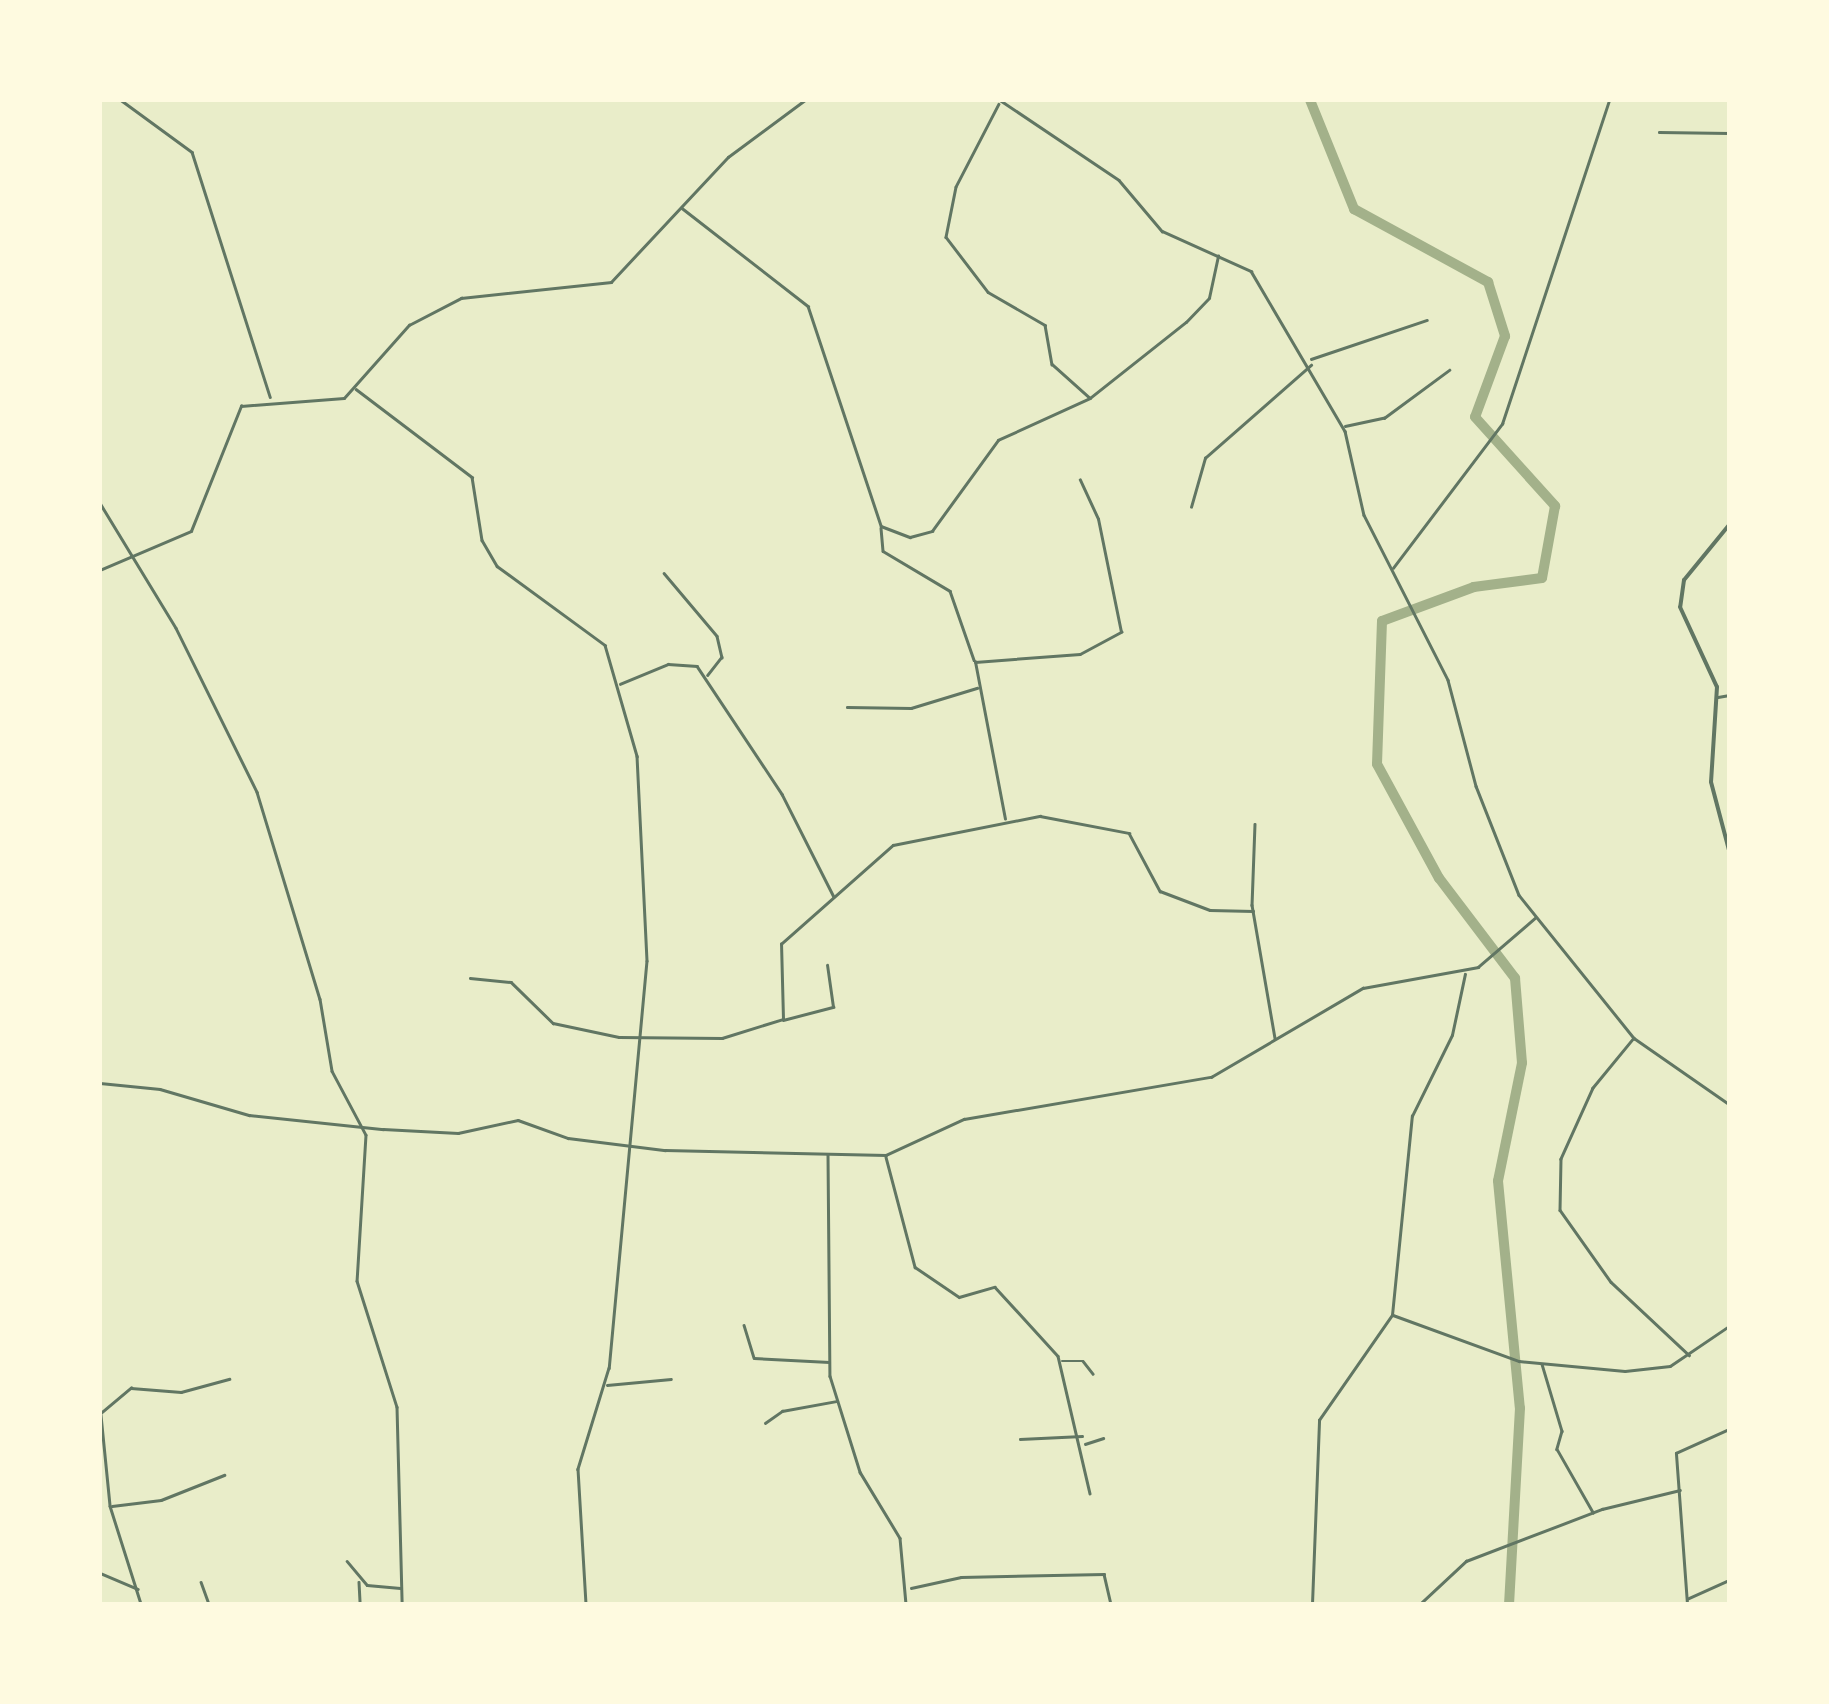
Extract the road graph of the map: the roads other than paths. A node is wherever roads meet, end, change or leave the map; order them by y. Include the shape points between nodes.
1 (120, 100) edge
2 (805, 100) edge
3 (1609, 100) edge
4 (1000, 101) edge
5 (1659, 132) dead end
6 (1729, 132) edge
7 (681, 207) junction
8 (1218, 254) junction
9 (1427, 320) dead end
10 (1311, 362) junction
11 (1449, 370) dead end
12 (356, 389) junction
13 (270, 396) junction
14 (1090, 398) junction
15 (1344, 426) junction
16 (1080, 480) dead end
17 (100, 503) edge
18 (1191, 507) dead end
19 (1729, 525) edge
20 (881, 526) junction
21 (130, 561) junction
22 (1393, 568) junction
23 (100, 570) edge
24 (664, 573) dead end
25 (974, 662) junction
26 (706, 676) junction
27 (620, 684) junction
28 (978, 688) junction
29 (1729, 695) edge
30 (1718, 697) junction
31 (847, 706) dead end
32 (1720, 817) junction
33 (1729, 817) edge
34 (1005, 820) junction
35 (1255, 824) dead end
36 (1729, 850) edge
37 (835, 899) junction
38 (1252, 911) junction
39 (1535, 918) junction
40 (827, 965) dead end
41 (1466, 970) junction
42 (470, 978) dead end
43 (782, 1020) junction
44 (641, 1038) junction
45 (1634, 1038) junction
46 (1276, 1040) junction
47 (100, 1084) edge
48 (1729, 1104) edge
49 (363, 1126) junction
50 (628, 1147) junction
51 (828, 1152) junction
52 (886, 1155) junction
53 (1392, 1315) junction
54 (744, 1326) dead end
55 (1729, 1326) edge
56 (1689, 1355) junction
57 (1060, 1361) junction
58 (830, 1362) junction
59 (1542, 1362) junction
60 (1093, 1374) dead end
61 (228, 1379) dead end
62 (672, 1379) dead end
63 (605, 1386) junction
64 (839, 1401) junction
65 (100, 1405) edge
66 (101, 1413) edge
67 (764, 1423) dead end
68 (1729, 1429) edge
69 (1082, 1436) junction
70 (1103, 1438) dead end
71 (1020, 1439) dead end
72 (1084, 1445) junction
73 (224, 1475) dead end
74 (1680, 1490) junction
75 (1090, 1493) dead end
76 (110, 1506) junction
77 (1593, 1513) junction
78 (347, 1561) dead end
79 (100, 1573) edge
80 (359, 1581) junction
81 (1727, 1581) edge
82 (201, 1582) dead end
83 (402, 1588) junction
84 (910, 1588) junction
85 (139, 1590) junction
86 (1687, 1602) edge
87 (141, 1604) edge
88 (208, 1604) edge
89 (360, 1604) edge
90 (402, 1604) edge
91 (586, 1604) edge
92 (906, 1604) edge
93 (1111, 1604) edge
94 (1312, 1604) edge
95 (1420, 1604) edge

1 - 13 street via 194,156
2 - 7 street via 758,129
3 - 22 street via 1502,424
4 - 8 street via 1119,180 1162,230
4 - 14 street via 954,194 946,238 988,292 1045,325 1052,364
5 - 6 street
7 - 12 street via 607,284 480,294 428,313
7 - 20 street via 812,312
8 - 10 street via 1251,271
8 - 14 street via 1205,304
9 - 10 street
10 - 15 street
10 - 18 street via 1205,458
11 - 15 street via 1384,418
12 - 13 street via 338,400
12 - 27 street via 469,473 494,561 600,638
13 - 21 street via 233,413 191,532
14 - 20 street via 998,440 927,534
15 - 22 street via 1360,504
16 - 25 street via 1098,519 1120,634 1080,654
17 - 21 street
19 - 30 street via 1680,592 1686,634
20 - 25 street via 883,551 950,591
21 - 23 street
21 - 49 street via 181,637 257,792 332,1070
22 - 39 street via 1448,680 1487,820
24 - 26 street via 717,636 722,657
25 - 28 street
26 - 27 street via 679,662
26 - 37 street
27 - 44 street via 646,827
28 - 31 street via 911,708
28 - 34 street
29 - 30 street
30 - 32 street via 1711,776
32 - 33 street
32 - 36 street
34 - 37 street via 901,840
34 - 38 street via 1077,817 1130,833 1160,891 1210,910
35 - 38 street
37 - 43 street via 778,951
38 - 46 street
39 - 41 street
39 - 45 street
40 - 43 street via 833,1007
41 - 46 street via 1363,988
41 - 53 street via 1452,1034 1412,1116
42 - 44 street via 511,982 553,1023
43 - 44 street via 716,1039
44 - 50 street
45 - 48 street
45 - 56 street via 1594,1088 1561,1159 1560,1210 1611,1282
46 - 52 street via 1211,1078 1068,1094 964,1119
47 - 49 street via 160,1089 249,1116
49 - 50 street via 458,1133 518,1120
49 - 83 street via 357,1281 397,1406
50 - 51 street via 760,1158
50 - 63 street
51 - 52 street
51 - 58 street
52 - 57 street via 915,1267 960,1297 995,1287
53 - 59 street
53 - 94 street via 1319,1420
54 - 58 street via 754,1358
55 - 56 street
56 - 59 street via 1640,1371
57 - 60 street via 1083,1362
57 - 69 street
58 - 64 street
59 - 77 street via 1562,1431 1556,1449
61 - 66 street via 181,1392 128,1389
62 - 63 street
63 - 91 street via 580,1452
64 - 67 street via 782,1410
64 - 84 street via 860,1472 897,1529
65 - 66 street
66 - 76 street
68 - 74 street via 1676,1452
69 - 71 street
69 - 72 street
70 - 72 street
72 - 75 street
73 - 76 street via 161,1500
74 - 77 street
74 - 86 street
76 - 85 street
77 - 95 street via 1466,1561
78 - 80 street
79 - 85 street
80 - 83 street
80 - 89 street
81 - 86 street
82 - 88 street
83 - 90 street
84 - 92 street
84 - 93 street via 960,1577 1104,1574
85 - 87 street

